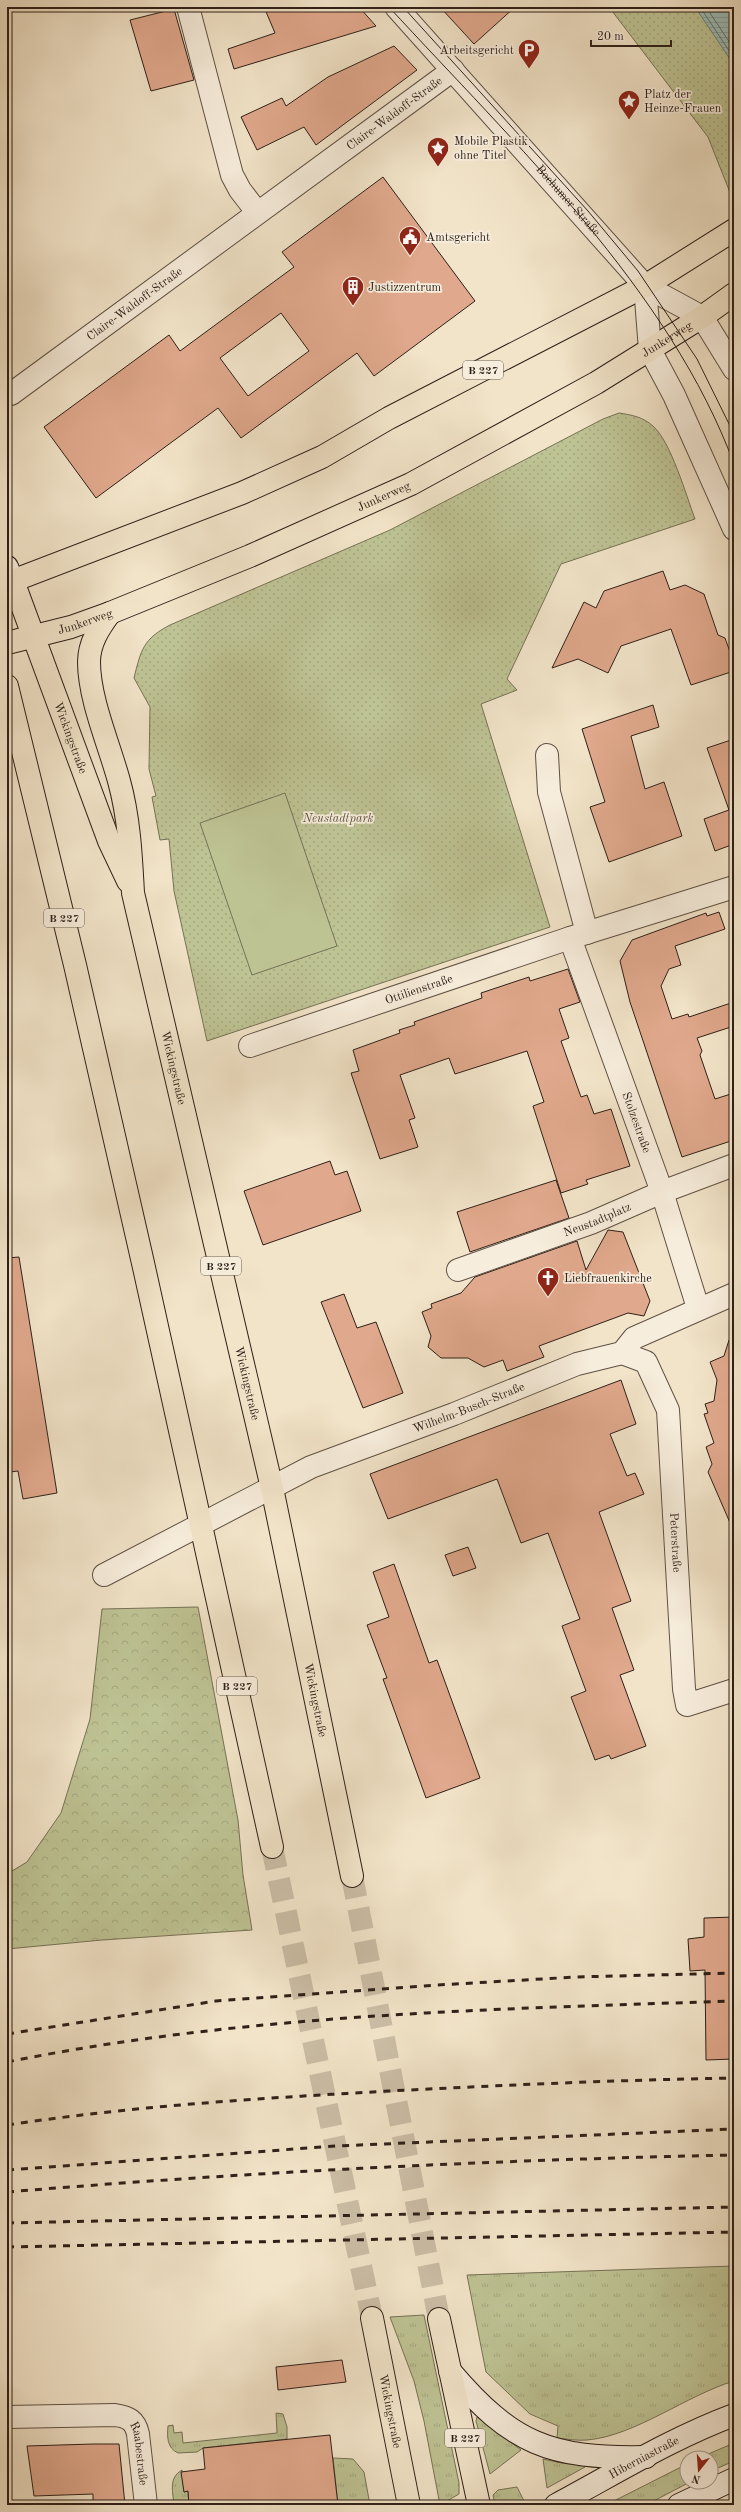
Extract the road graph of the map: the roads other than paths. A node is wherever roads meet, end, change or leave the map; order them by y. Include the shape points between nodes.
1 (188, 7) edge
2 (396, 7) edge
3 (453, 70) junction
4 (257, 212) junction
5 (734, 230) edge
6 (645, 286) junction
7 (734, 294) edge
8 (702, 317) junction
9 (650, 350) junction
10 (734, 369) edge
11 (11, 394) dead end
12 (734, 529) edge
13 (9, 577) edge
14 (110, 613) junction
15 (33, 638) junction
16 (7, 644) edge
17 (7, 686) edge
18 (547, 755) dead end
19 (734, 887) edge
20 (134, 893) junction
21 (578, 936) junction
22 (250, 1046) dead end
23 (734, 1165) edge
24 (662, 1192) junction
25 (458, 1270) dead end
26 (734, 1294) edge
27 (698, 1308) junction
28 (622, 1353) junction
29 (272, 1488) junction
30 (202, 1526) junction
31 (104, 1575) dead end
32 (734, 1690) edge
33 (272, 1847) tunnel mouth
34 (352, 1876) tunnel mouth
35 (372, 2318) tunnel mouth
36 (439, 2319) tunnel mouth
37 (450, 2371) junction
38 (734, 2415) edge
39 (7, 2417) edge
40 (646, 2456) junction
41 (734, 2479) edge
42 (146, 2505) edge
43 (409, 2505) edge
44 (480, 2505) edge
45 (556, 2505) edge
46 (679, 2505) edge

1 - 4 street via 232,175
2 - 3 street, Bochumer Straße
3 - 4 street, Claire-Waldoff-Straße
3 - 6 street, Bochumer Straße
4 - 11 street, Claire-Waldoff-Straße
5 - 6 main road, B 227
6 - 8 street, Bochumer Straße
6 - 9 street
6 - 13 main road, B 227 via 389,418 322,457 242,493 89,551
7 - 8 main road, Junkerweg
8 - 9 main road, Junkerweg
8 - 10 street, Bochumer Straße
9 - 12 street via 674,395
9 - 14 main road, Junkerweg via 578,394 411,484 250,556
13 - 15 main road, Wickingstraße
14 - 15 main road, Junkerweg
14 - 20 main road, Wickingstraße / B 227 via 91,644 89,662 127,821
15 - 16 main road, Junkerweg
15 - 20 main road, Wickingstraße via 109,841
17 - 30 main road, B 227 via 75,965
18 - 21 street via 549,792
19 - 21 street, Ottilienstraße
20 - 29 main road, Wickingstraße / B 227
21 - 22 street, Ottilienstraße
21 - 24 street, Stolzestraße
23 - 24 street, Neustadtplatz
24 - 25 street, Neustadtplatz via 591,1223
24 - 27 street, Stolzestraße
26 - 27 street
27 - 28 street via 634,1338
28 - 29 street, Wilhelm-Busch-Straße via 577,1364 454,1414 334,1457
28 - 32 street, Peterstraße via 646,1362 668,1410 687,1705
29 - 30 street, Wilhelm-Busch-Straße
29 - 34 main road, Wickingstraße / B 227
30 - 31 street
30 - 33 main road, B 227
35 - 43 main road, Wickingstraße
36 - 37 main road, B 227
37 - 40 street via 471,2396 491,2414 537,2445 552,2450 593,2456
37 - 44 main road, B 227
38 - 40 street, Hiberniastraße
39 - 42 street, Raabestraße via 128,2417 136,2425
40 - 45 street, Hiberniastraße
41 - 46 street

